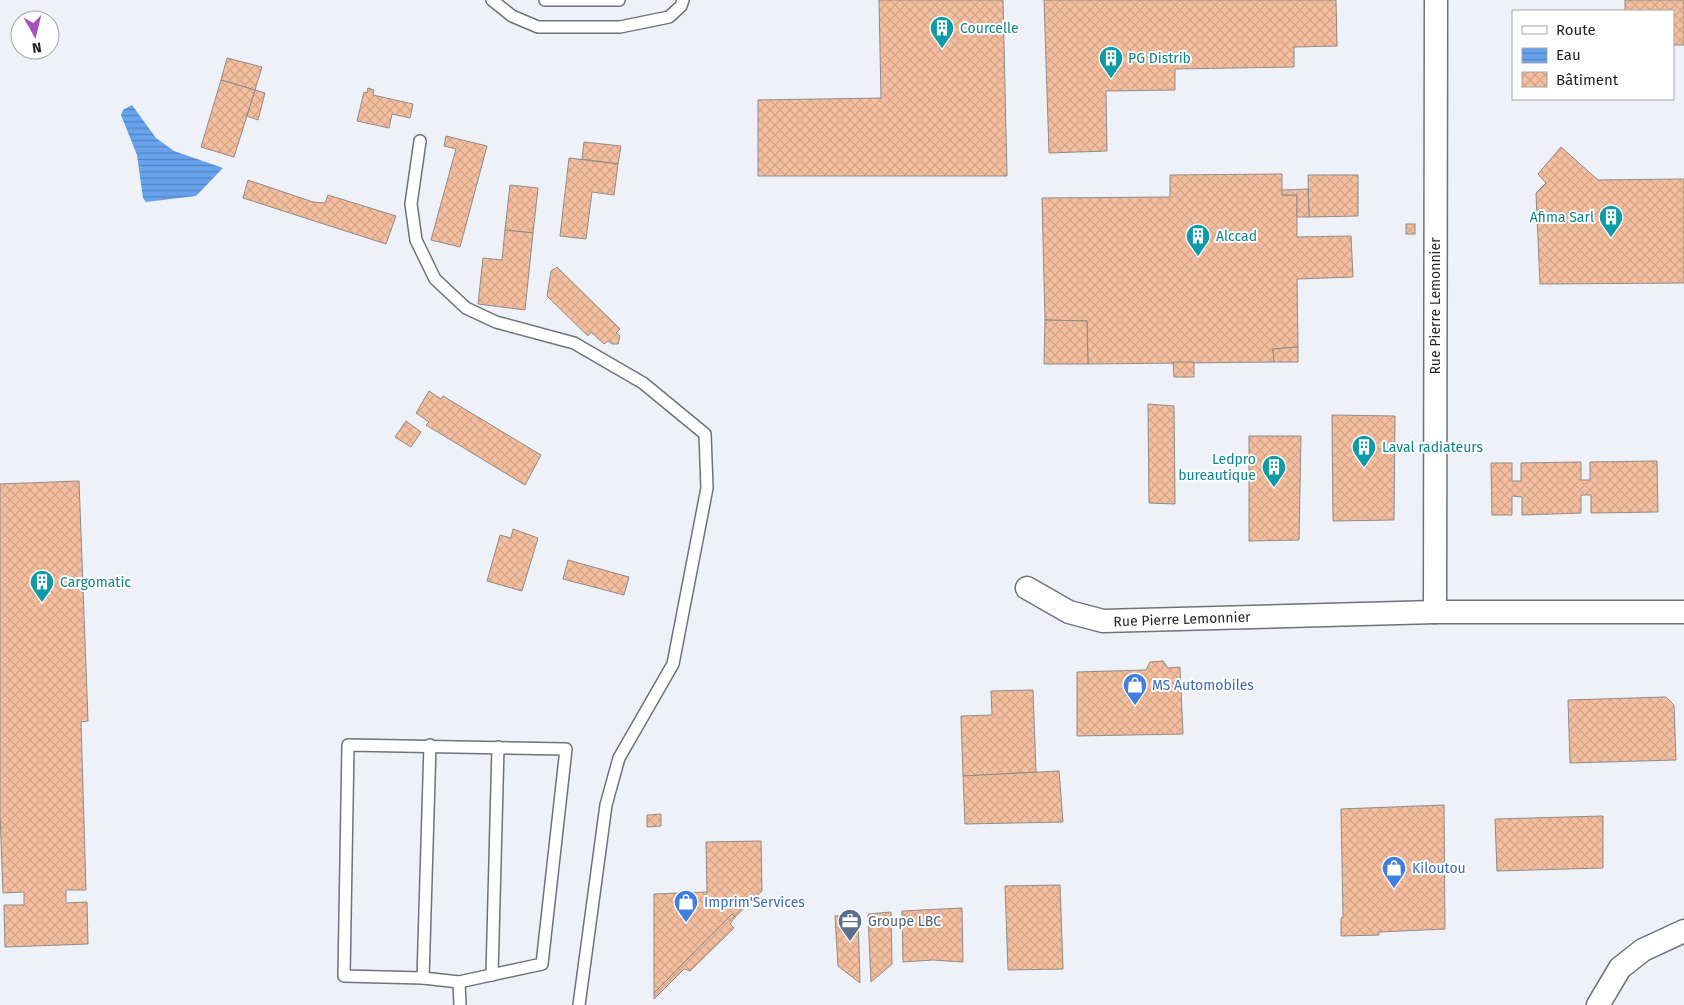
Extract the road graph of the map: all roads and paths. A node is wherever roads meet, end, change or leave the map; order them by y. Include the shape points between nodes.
1 (492, 0) edge
2 (545, 0) edge
3 (619, 0) edge
4 (683, 0) edge
5 (1436, 0) edge
6 (420, 141) dead end
7 (1026, 588) dead end
8 (1435, 612) junction
9 (1684, 612) edge
10 (430, 745) junction
11 (498, 747) junction
12 (1684, 931) edge
13 (492, 975) junction
14 (423, 978) junction
15 (459, 982) junction
16 (460, 1005) edge
17 (579, 1005) edge
18 (1598, 1005) edge

1 - 4 lane via 512,16 538,27 610,27 646,23 669,17
2 - 3 lane
5 - 8 street, Rue Pierre Lemonnier
6 - 17 lane via 411,204 416,240 435,279 466,308 496,322 574,343 643,383 705,434 707,488 673,664 619,758 606,805
7 - 8 street, Rue Pierre Lemonnier via 1068,612 1103,621
8 - 9 street, Rue Pierre Lemonnier
10 - 11 lane
10 - 14 lane
10 - 14 lane via 348,745 344,976
11 - 13 lane
11 - 13 lane via 566,748 542,964
12 - 18 street via 1643,950 1620,968
13 - 15 lane
14 - 15 lane
15 - 16 lane

